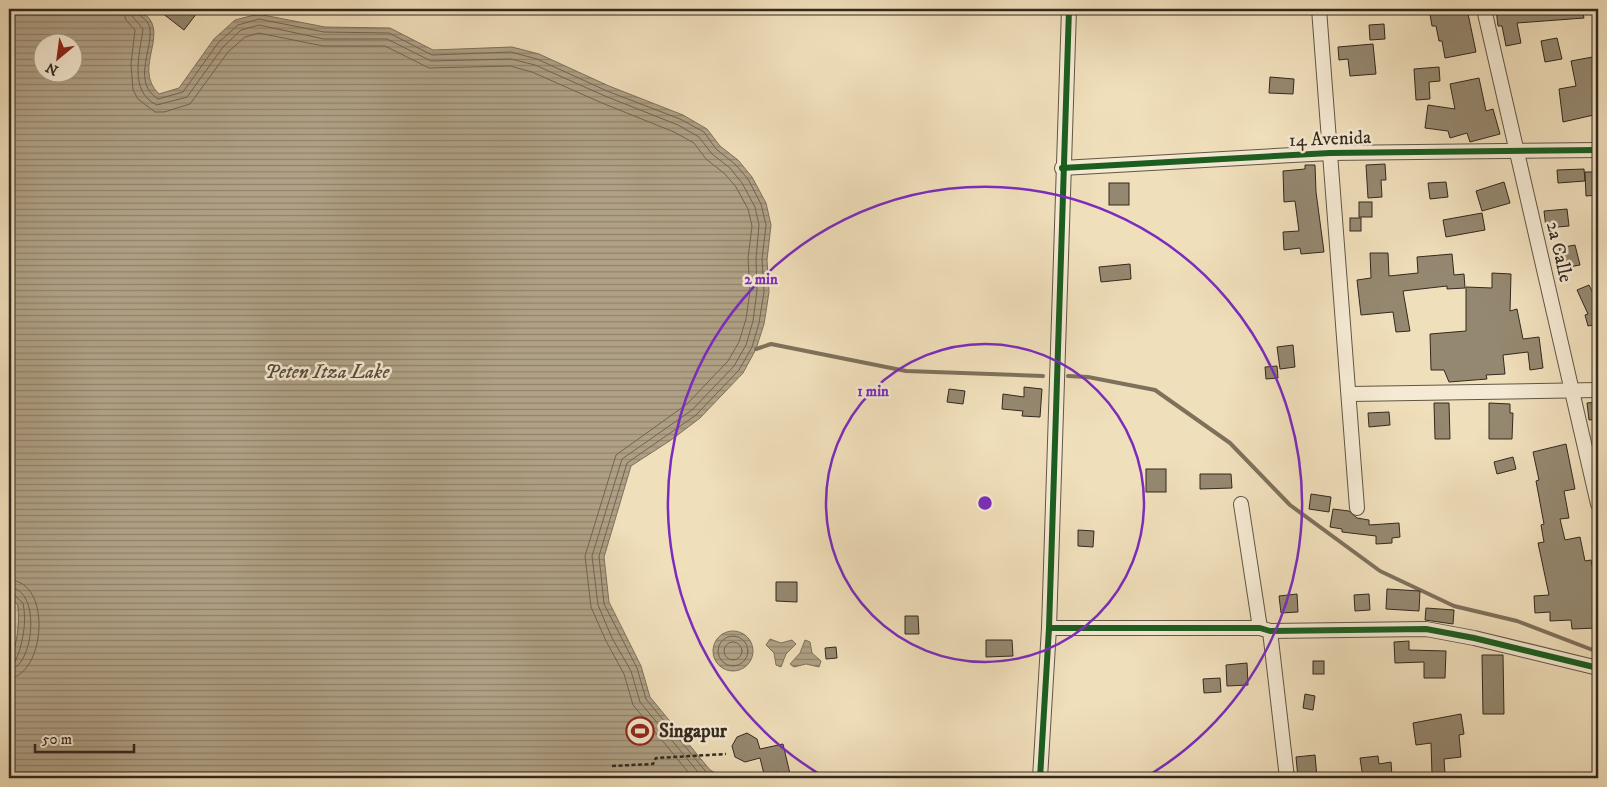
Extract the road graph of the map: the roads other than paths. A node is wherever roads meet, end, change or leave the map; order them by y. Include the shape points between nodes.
1 (1068, 9) edge
2 (1320, 9) edge
3 (1484, 9) edge
4 (1598, 150) edge
5 (1516, 152) junction
6 (1330, 153) junction
7 (1062, 168) junction
8 (1598, 390) edge
9 (1572, 392) junction
10 (1350, 394) junction
11 (1241, 504) dead end
12 (1598, 504) edge
13 (1357, 508) dead end
14 (1049, 628) junction
15 (1265, 629) junction
16 (1598, 668) edge
17 (1040, 778) edge
18 (1286, 778) edge

1 - 7 street
2 - 6 street
3 - 5 street, 2a Calle
4 - 5 street, 14 Avenida
5 - 6 street, 14 Avenida
5 - 9 street, 2a Calle
6 - 7 street, 14 Avenida
6 - 10 street
7 - 14 street
8 - 9 street
9 - 10 street
9 - 12 street, 2a Calle
10 - 13 street
11 - 15 street
14 - 15 street
14 - 17 street
15 - 16 street via 1426,629
15 - 18 street

